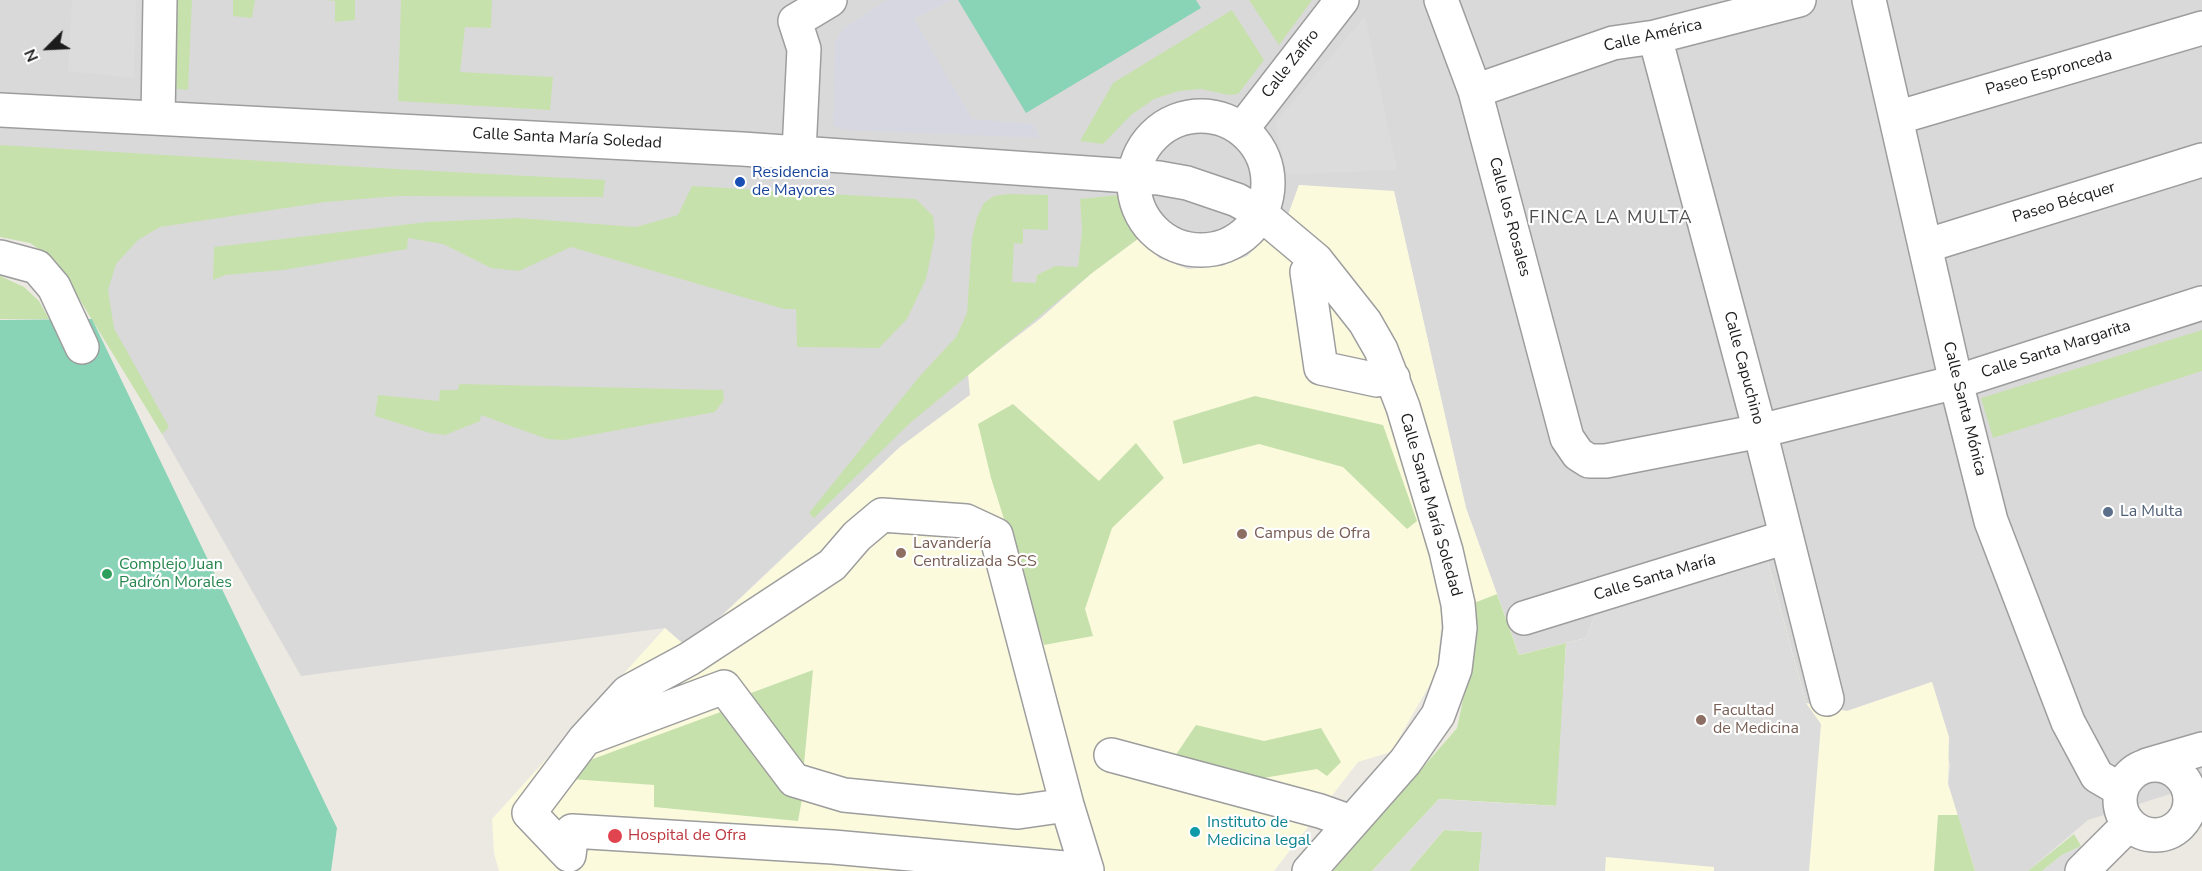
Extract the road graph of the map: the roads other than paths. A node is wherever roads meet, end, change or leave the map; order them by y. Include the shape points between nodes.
1 (160, 0) edge
2 (831, 0) edge
3 (1342, 0) edge
4 (1441, 0) edge
5 (1799, 0) edge
6 (1869, 0) edge
7 (789, 10) edge
8 (2202, 28) edge
9 (1655, 37) junction
10 (1475, 91) junction
11 (0, 110) edge
12 (158, 118) junction
13 (1896, 118) junction
14 (1242, 129) junction
15 (799, 153) junction
16 (2195, 162) edge
17 (1133, 178) junction
18 (1260, 213) junction
19 (1925, 246) junction
20 (0, 257) edge
21 (1316, 260) junction
22 (2202, 303) edge
23 (82, 347) dead end
24 (1393, 378) junction
25 (1956, 382) junction
26 (1760, 431) junction
27 (1567, 438) joint
28 (1786, 537) junction
29 (1524, 618) dead end
30 (1827, 699) dead end
31 (584, 740) junction
32 (2202, 750) edge
33 (1112, 755) dead end
34 (2147, 765) junction
35 (2121, 790) junction
36 (1067, 805) junction
37 (1351, 822) junction
38 (2129, 824) junction
39 (831, 859) edge
40 (569, 863) edge
41 (1087, 871) edge
42 (1309, 871) edge
43 (2082, 871) edge

1 - 12 street
2 - 7 street
3 - 14 street, Calle Zafiro
4 - 10 street, Calle los Rosales
5 - 9 street, Calle América
6 - 13 street, Calle Santa Mónica
7 - 15 street via 804,49
8 - 13 street, Paseo Espronceda
9 - 10 street, Calle América via 1613,43
9 - 26 street, Calle Capuchino
10 - 27 street, Calle los Rosales
11 - 12 street, Calle Santa María Soledad
12 - 15 street, Calle Santa María Soledad
13 - 19 street, Calle Santa Mónica
14 - 17 street via 1214,117 1190,116 1166,124 1147,141
14 - 18 street via 1266,167 1268,190
15 - 17 street, Calle Santa María Soledad
16 - 19 street, Paseo Bécquer
17 - 18 street, Calle Santa María Soledad via 1187,183 1237,200
17 - 18 street via 1134,198 1154,232 1187,249 1203,251 1224,246 1253,227
18 - 21 street, Calle Santa María Soledad
19 - 25 street, Calle Santa Mónica
20 - 23 street via 37,267 54,287
21 - 24 street, Calle Santa María Soledad via 1365,322
21 - 24 street via 1307,272 1321,368 1377,380
22 - 25 street, Calle Santa Margarita
24 - 37 street, Calle Santa María Soledad via 1446,551 1460,628 1455,669 1438,716 1405,762
25 - 26 street, Calle Santa Margarita
25 - 35 street, Calle Santa Mónica via 1991,521 2068,722 2097,776
26 - 27 street, Calle Santa Margarita via 1606,461 1589,461 1578,454
26 - 28 street, Calle Capuchino
28 - 29 street, Calle Santa María
28 - 30 street, Calle Capuchino
31 - 36 street via 724,687 794,780 844,795 1018,812
31 - 36 street via 628,692 688,659 832,565 882,515 966,521 996,535
31 - 40 street via 529,813
32 - 34 street
33 - 37 street
34 - 35 street via 2131,775
34 - 38 street via 2165,766 2180,775 2189,790 2191,805 2186,819 2161,836 2147,835
35 - 38 street via 2121,808
36 - 41 street
37 - 42 street, Calle Santa María Soledad
38 - 43 street
39 - 40 street via 572,831
39 - 41 street

